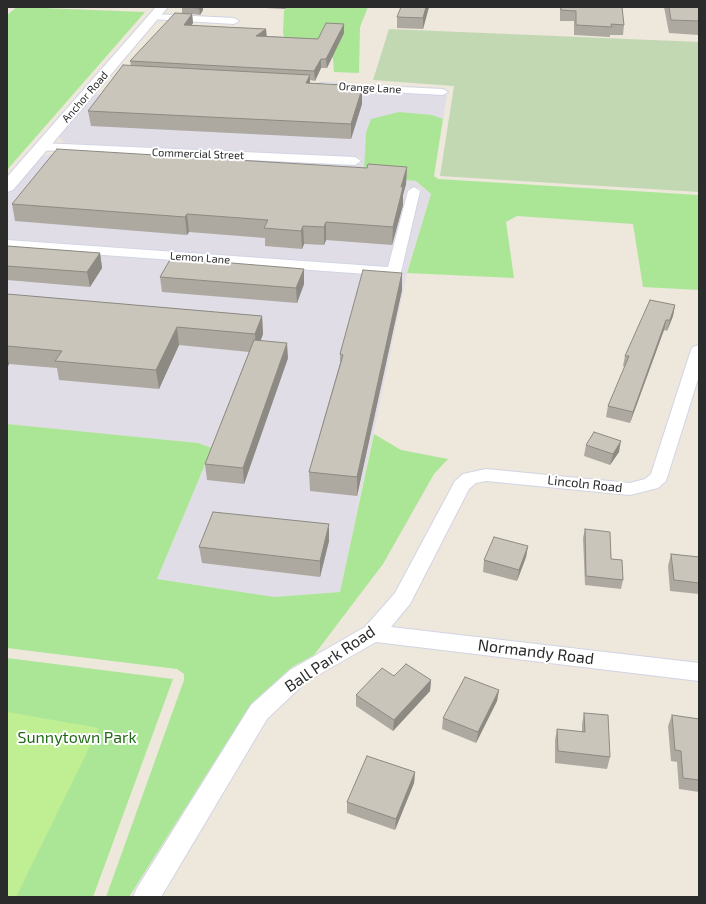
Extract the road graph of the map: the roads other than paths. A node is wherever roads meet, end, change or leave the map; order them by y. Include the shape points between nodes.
1 (158, 12) edge
2 (234, 21) dead end
3 (105, 74) junction
4 (119, 75) edge
5 (309, 85) edge
6 (443, 92) dead end
7 (41, 147) junction
8 (355, 161) dead end
9 (7, 187) edge
10 (414, 192) dead end
11 (7, 244) edge
12 (699, 350) edge
13 (470, 478) joint
14 (373, 633) junction
15 (699, 672) edge
16 (146, 897) edge

1 - 2 street
1 - 3 street, Anchor Road
3 - 4 street
3 - 7 street, Anchor Road
5 - 6 street, Orange Lane
7 - 8 street, Commercial Street
7 - 9 street, Anchor Road
10 - 11 street, Lemon Lane via 394,272
12 - 13 street, Lincoln Road via 659,477 651,484 630,489 486,475
13 - 14 street, Ball Park Road via 462,485 403,598
14 - 15 street, Normandy Road
14 - 16 street, Ball Park Road via 298,676 259,712

